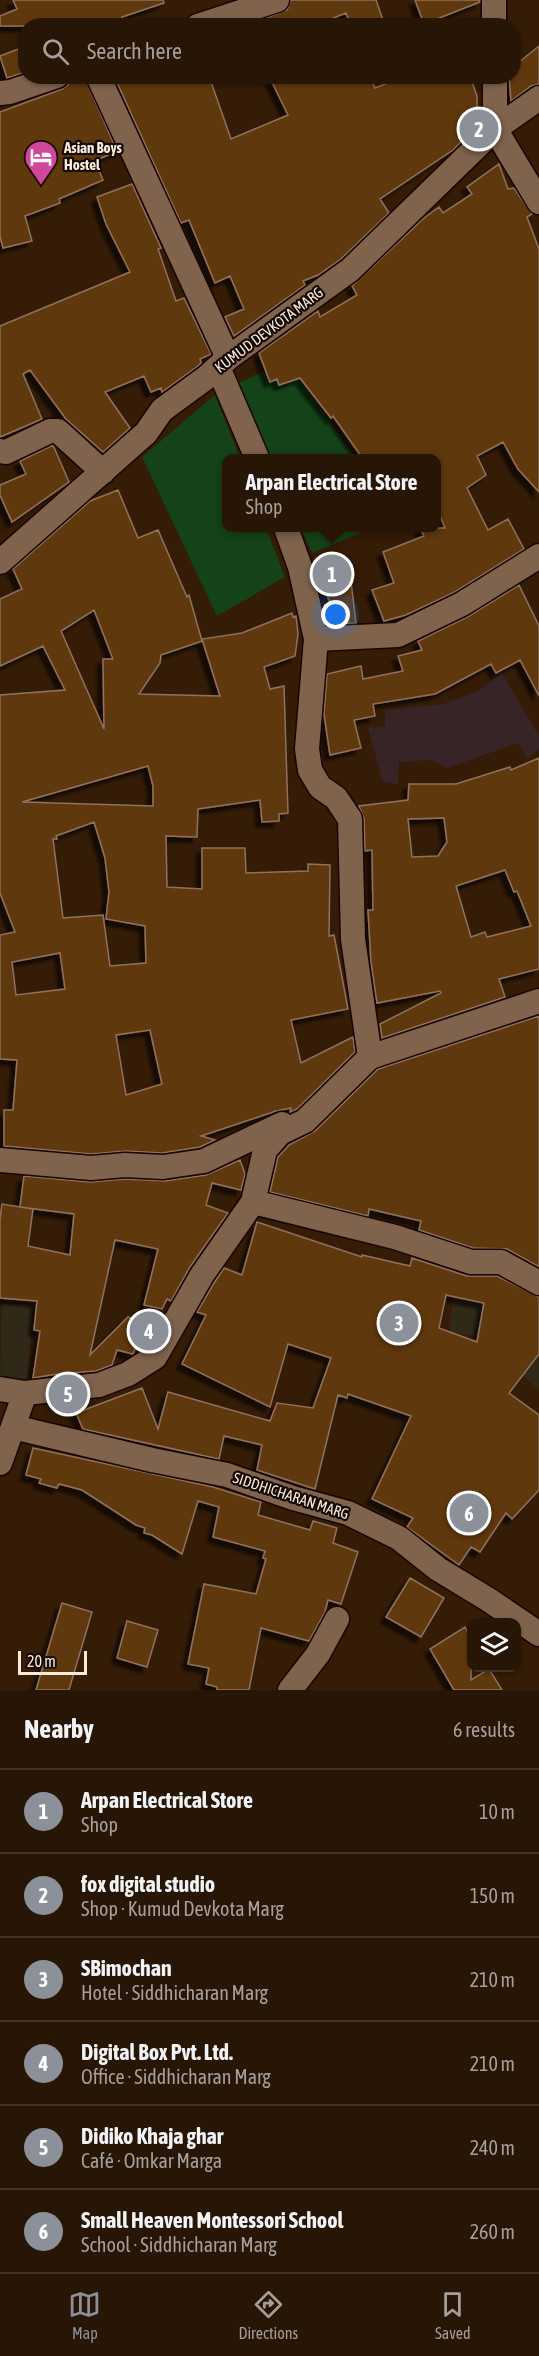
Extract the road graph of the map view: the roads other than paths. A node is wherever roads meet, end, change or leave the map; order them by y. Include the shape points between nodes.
1 (277, 0) edge
2 (494, 0) edge
3 (222, 18) edge
4 (494, 18) edge
5 (35, 84) edge
6 (101, 84) edge
7 (495, 84) edge
8 (0, 93) edge
9 (539, 98) edge
10 (495, 129) junction
11 (539, 202) edge
12 (223, 362) junction
13 (0, 451) edge
14 (255, 454) edge
15 (103, 472) junction
16 (287, 532) edge
17 (539, 556) edge
18 (0, 562) edge
19 (316, 639) junction
20 (539, 1001) edge
21 (370, 1057) junction
22 (305, 1121) junction
23 (0, 1160) edge
24 (253, 1202) junction
25 (539, 1283) edge
26 (0, 1389) edge
27 (25, 1393) junction
28 (13, 1427) junction
29 (0, 1463) edge
30 (337, 1619) dead end
31 (539, 1634) edge
32 (290, 1690) edge

1 - 3 street
2 - 4 street
5 - 8 street
6 - 12 street
7 - 10 street
9 - 10 street, KUMUD DEVKOTA MARG
10 - 11 street
10 - 12 street, KUMUD DEVKOTA MARG via 350,270
12 - 14 street
12 - 15 street, KUMUD DEVKOTA MARG via 162,410 146,433
13 - 15 street via 58,431
15 - 18 street, KUMUD DEVKOTA MARG
16 - 19 street via 300,567
17 - 19 street via 462,604 398,635
19 - 21 street via 307,749 309,770 350,819 354,939
20 - 21 street
21 - 22 street
22 - 23 street via 277,1125 204,1161 163,1167 91,1168
22 - 24 street via 280,1133 265,1150
24 - 25 street via 395,1237 471,1262 501,1262
24 - 27 street via 202,1275 155,1357 128,1374 99,1385
26 - 27 street
27 - 28 street
28 - 29 street
28 - 31 street, SIDDHICHARAN MARG via 227,1475 348,1513 399,1538 438,1569
30 - 32 street via 318,1654

